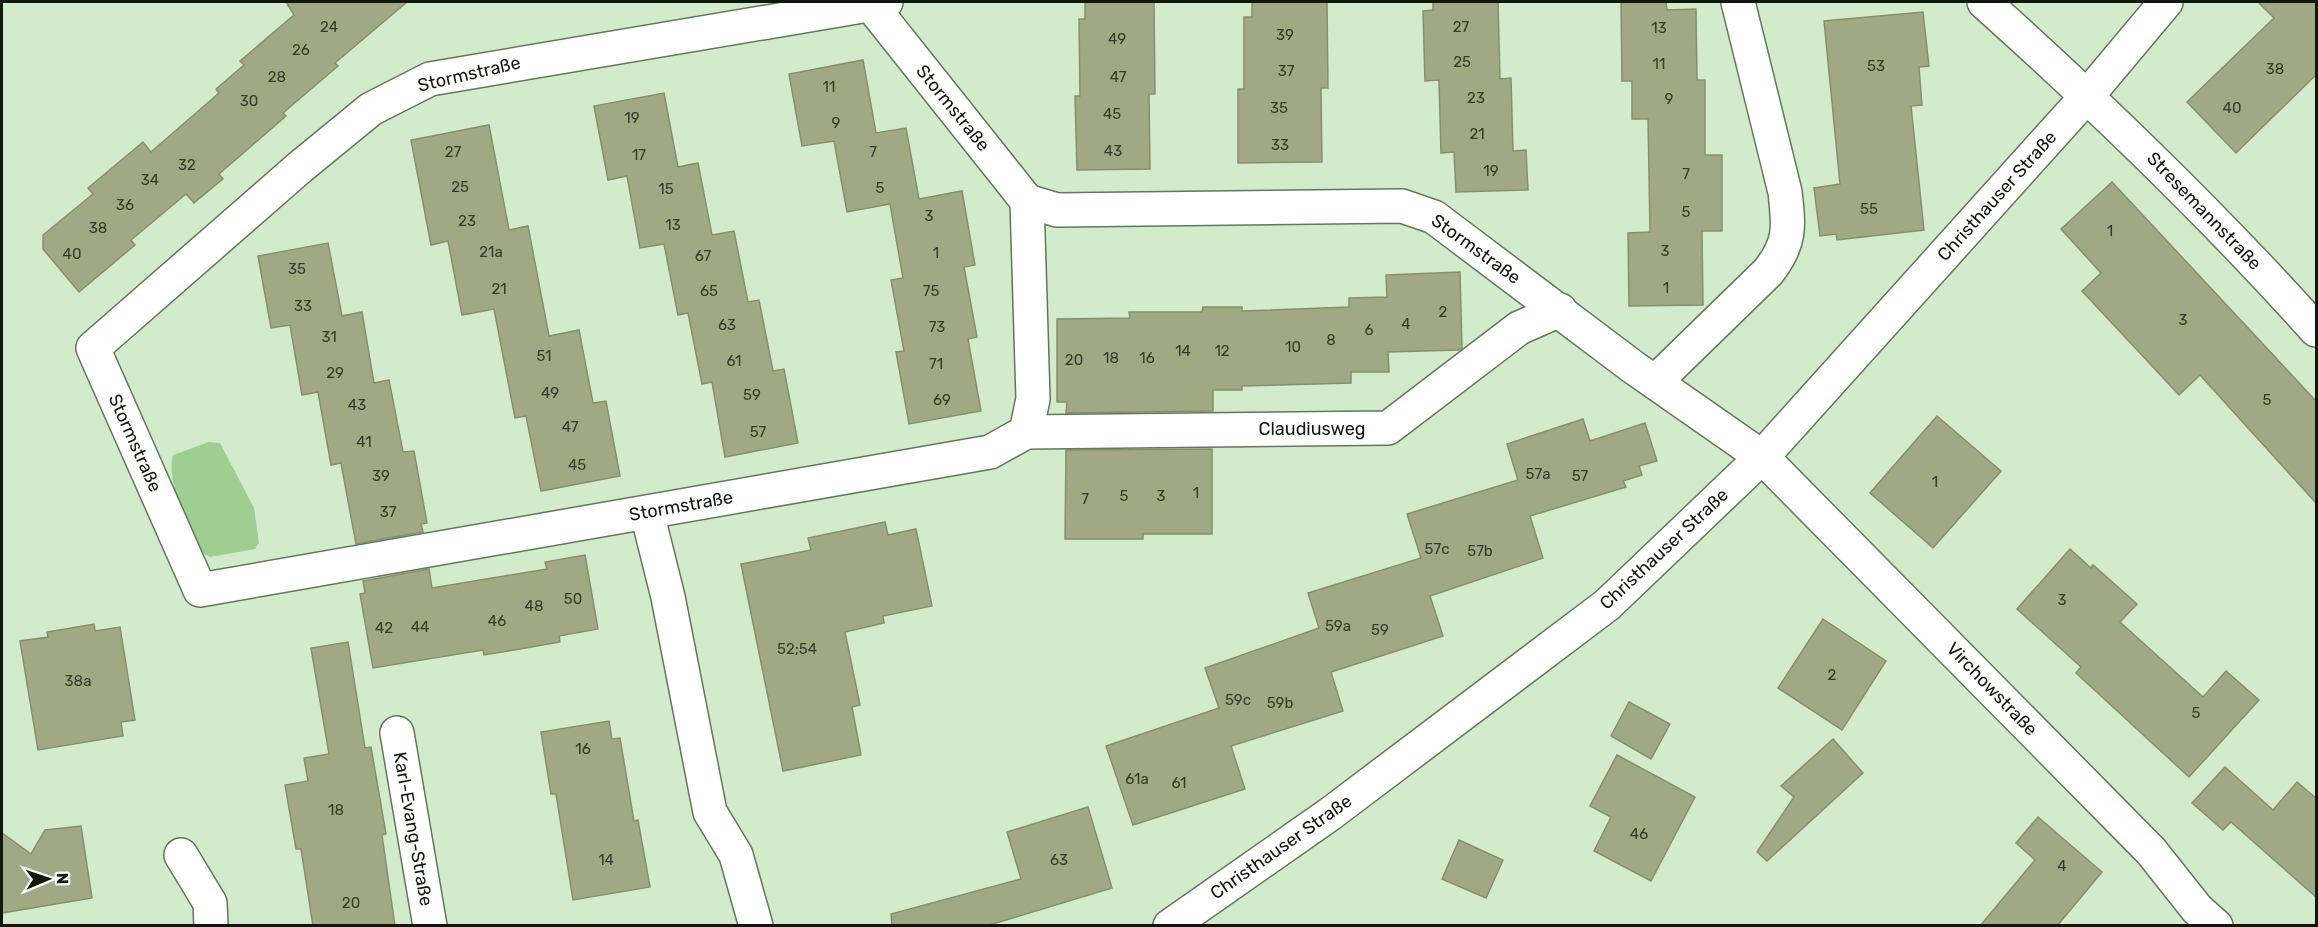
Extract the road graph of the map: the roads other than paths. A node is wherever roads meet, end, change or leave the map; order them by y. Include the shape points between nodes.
1 (1738, 2) edge
2 (1984, 2) edge
3 (2166, 2) edge
4 (878, 3) edge
5 (2088, 95) junction
6 (1027, 201) junction
7 (1560, 310) junction
8 (2316, 330) edge
9 (1656, 382) junction
10 (1026, 432) junction
11 (1762, 457) junction
12 (647, 513) junction
13 (397, 734) dead end
14 (181, 855) dead end
15 (2197, 920) edge
16 (211, 926) edge
17 (430, 926) edge
18 (756, 926) edge
19 (1170, 926) edge

1 - 9 street via 1785,192 1789,224 1786,241 1782,255 1768,272
2 - 5 street
3 - 5 street, Christhauser Straße
4 - 6 street, Stormstraße
4 - 12 street, Stormstraße via 509,64 416,84 371,109 93,348 200,590
5 - 8 street, Stresemannstraße
5 - 11 street, Christhauser Straße
6 - 7 street, Stormstraße via 1057,210 1350,205 1413,208 1447,225
6 - 10 street via 1033,399
7 - 9 street, Stormstraße
7 - 10 street, Claudiusweg via 1519,328 1388,428
9 - 11 street, Stormstraße
10 - 12 street, Stormstraße via 990,452
11 - 15 street, Virchowstraße via 2151,851
11 - 19 street, Christhauser Straße via 1607,604 1330,814
12 - 18 street via 710,812 736,855
13 - 17 street, Karl-Evang-Straße
14 - 16 street via 210,903

